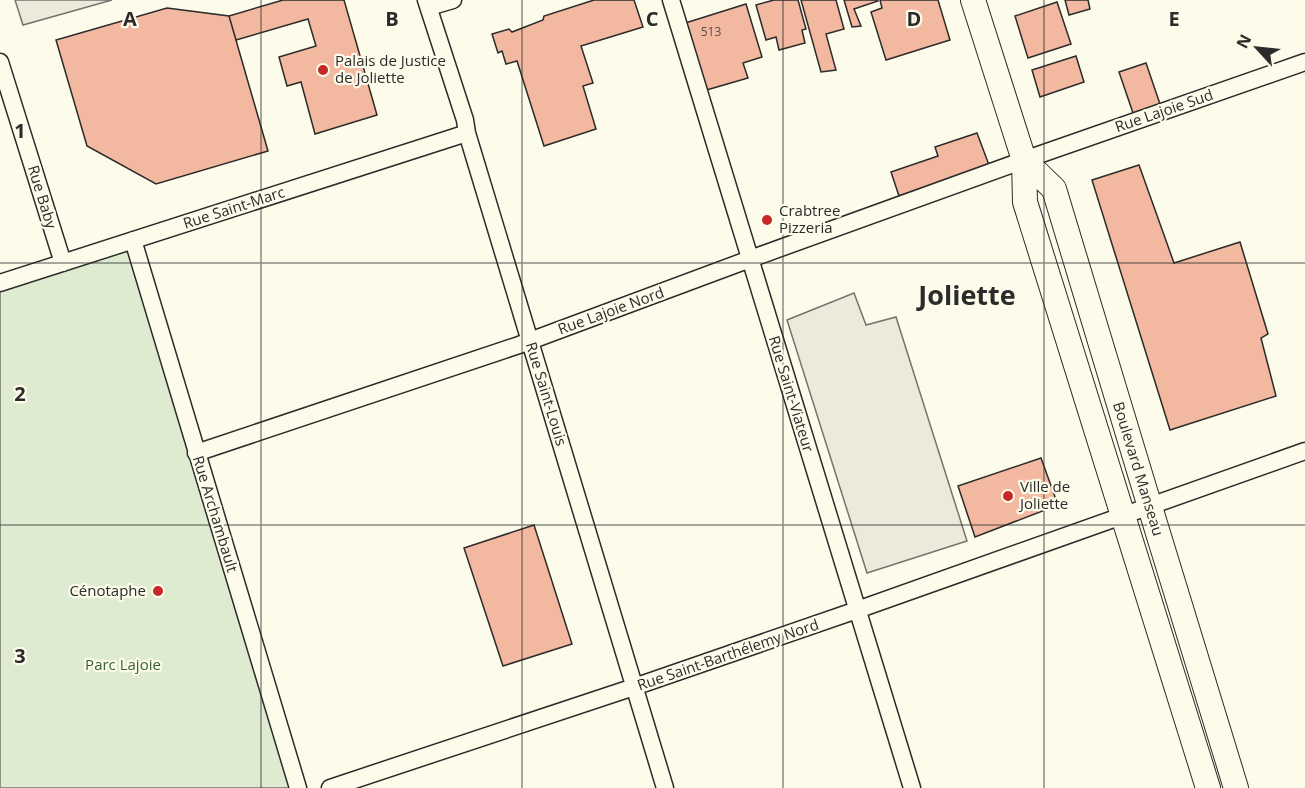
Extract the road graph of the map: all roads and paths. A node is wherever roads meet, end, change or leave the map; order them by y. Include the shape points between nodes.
1 (453, 0) edge
2 (671, 0) edge
3 (973, 0) edge
4 (427, 4) edge
5 (0, 62) edge
6 (1305, 62) edge
7 (468, 133) junction
8 (1024, 160) junction
9 (133, 240) junction
10 (750, 259) junction
11 (63, 263) junction
12 (0, 283) edge
13 (530, 341) junction
14 (1305, 451) edge
15 (196, 453) junction
16 (1150, 507) junction
17 (1124, 516) junction
18 (857, 610) junction
19 (634, 687) junction
20 (298, 788) edge
21 (330, 788) edge
22 (665, 788) edge
23 (912, 788) edge
24 (1208, 788) edge
25 (1236, 788) edge

1 - 4 street
2 - 10 street, Rue Saint-Viateur
3 - 8 main road, Boulevard Manseau
4 - 7 street, Rue Saint-Louis
5 - 11 street, Rue Baby
6 - 8 street, Rue Lajoie Sud
7 - 9 street, Rue Saint-Marc
7 - 13 street, Rue Saint-Louis
8 - 10 street, Rue Lajoie Nord
8 - 16 main road, Boulevard Manseau via 1054,189
8 - 17 main road, Boulevard Manseau via 1026,202
9 - 11 street, Rue Saint-Marc
9 - 15 street, Rue Archambault
10 - 13 street, Rue Lajoie Nord
10 - 18 street, Rue Saint-Viateur
11 - 12 street, Rue Saint-Marc
13 - 15 street, Rue Lajoie Nord
13 - 19 street, Rue Saint-Louis
14 - 16 street, Rue Saint-Barthélemy Nord
15 - 20 street, Rue Archambault
16 - 17 street, Rue Saint-Barthélemy Nord
16 - 25 main road, Boulevard Manseau
17 - 18 street, Rue Saint-Barthélemy Nord
17 - 24 main road, Boulevard Manseau
18 - 19 street, Rue Saint-Barthélemy Nord
18 - 23 street, Rue Saint-Viateur
19 - 21 street, Rue Saint-Barthélemy Nord
19 - 22 street, Rue Saint-Louis

